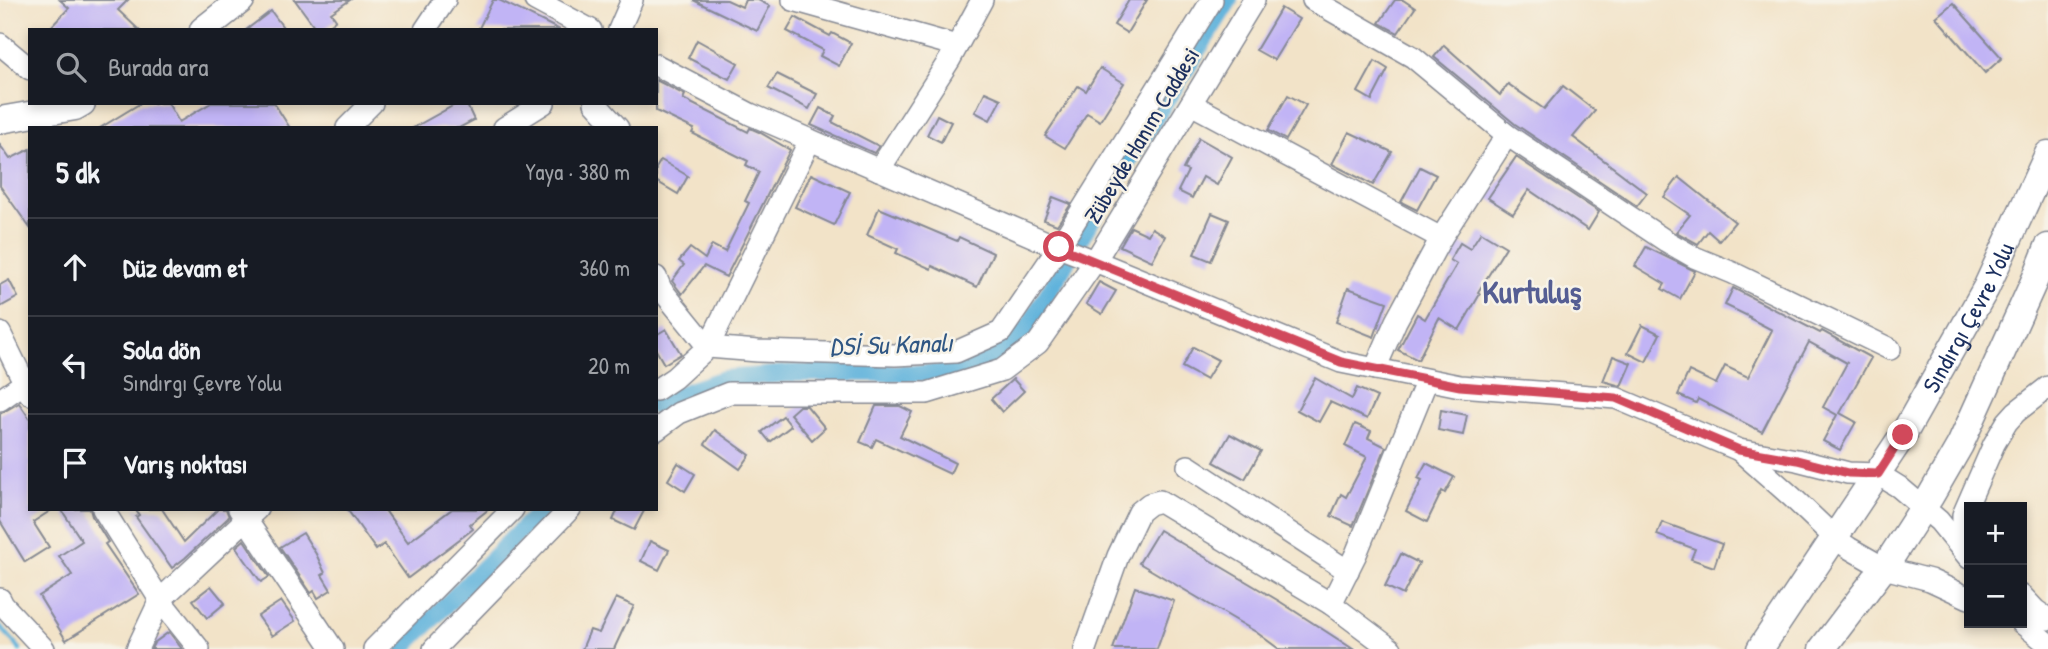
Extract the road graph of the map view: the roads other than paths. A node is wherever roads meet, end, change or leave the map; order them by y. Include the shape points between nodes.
1 (241, 0) edge
2 (445, 0) edge
3 (535, 0) edge
4 (632, 0) edge
5 (793, 0) edge
6 (982, 0) edge
7 (1212, 0) edge
8 (1254, 0) edge
9 (1313, 0) edge
10 (206, 28) edge
11 (426, 28) edge
12 (587, 28) edge
13 (620, 28) edge
14 (0, 44) edge
15 (957, 46) junction
16 (658, 66) edge
17 (28, 67) edge
18 (1191, 104) junction
19 (76, 105) edge
20 (370, 105) edge
21 (541, 105) edge
22 (597, 105) edge
23 (0, 120) edge
24 (349, 126) edge
25 (507, 126) edge
26 (616, 126) edge
27 (1507, 135) junction
28 (810, 140) junction
29 (2048, 154) edge
30 (879, 170) junction
31 (1441, 238) junction
32 (1059, 247) junction
33 (2048, 247) edge
34 (1095, 261) junction
35 (658, 282) edge
36 (0, 333) edge
37 (708, 347) junction
38 (1890, 348) dead end
39 (1375, 369) junction
40 (1427, 380) junction
41 (28, 386) edge
42 (2048, 387) edge
43 (658, 389) edge
44 (0, 400) edge
45 (658, 429) edge
46 (1739, 450) junction
47 (1188, 466) dead end
48 (1878, 474) junction
49 (1969, 502) edge
50 (1923, 507) junction
51 (104, 511) edge
52 (511, 511) edge
53 (568, 511) edge
54 (247, 513) edge
55 (1964, 513) edge
56 (1964, 531) edge
57 (1835, 538) junction
58 (1964, 552) edge
59 (1884, 568) junction
60 (1348, 571) junction
61 (1964, 596) edge
62 (0, 599) edge
63 (160, 600) junction
64 (2027, 601) edge
65 (1331, 604) junction
66 (2048, 619) edge
67 (2027, 627) edge
68 (2048, 644) edge
69 (44, 649) edge
70 (137, 649) edge
71 (199, 649) edge
72 (333, 649) edge
73 (374, 649) edge
74 (434, 649) edge
75 (1085, 649) edge
76 (1391, 649) edge
77 (1760, 649) edge
78 (1822, 649) edge

1 - 10 main road
2 - 11 street
3 - 12 street
4 - 13 street
5 - 15 street
6 - 15 street
7 - 32 street
8 - 18 street, Zübeyde Hanım Caddesi
9 - 27 street via 1413,57
14 - 17 street
15 - 30 street
16 - 28 street
18 - 31 street
18 - 34 street, Zübeyde Hanım Caddesi
19 - 23 main road
20 - 24 street
21 - 25 street
22 - 26 street
27 - 31 street
27 - 38 street via 1665,241
28 - 30 street
28 - 37 street
29 - 48 main road, Sındırgı Çevre Yolu via 1986,288
30 - 32 street
31 - 39 street
32 - 34 street
32 - 37 street via 1000,332 956,352 895,355
33 - 50 main road, Sındırgı Çevre Yolu via 1960,445
34 - 39 street via 1341,362
34 - 45 street, Zübeyde Hanım Caddesi via 1038,343 1002,370 927,393 729,393 679,413
35 - 37 street
36 - 41 street
37 - 43 street
39 - 40 street
40 - 46 street via 1616,398
40 - 60 street
41 - 44 street
42 - 49 street via 2007,422
46 - 48 street via 1848,473
46 - 57 street
47 - 60 street
48 - 50 street
48 - 57 main road, Sındırgı Çevre Yolu
50 - 58 street
50 - 59 main road, Sındırgı Çevre Yolu
51 - 63 street
52 - 73 street
53 - 74 street
54 - 63 street
54 - 72 street
55 - 56 street
57 - 59 street
57 - 77 main road, Sındırgı Çevre Yolu
59 - 61 street via 1930,580
59 - 78 main road, Sındırgı Çevre Yolu
60 - 65 street
62 - 69 street
63 - 70 street
63 - 71 street
64 - 66 street
65 - 75 street via 1160,501 1154,502 1139,512 1118,556
65 - 76 street
67 - 68 street

